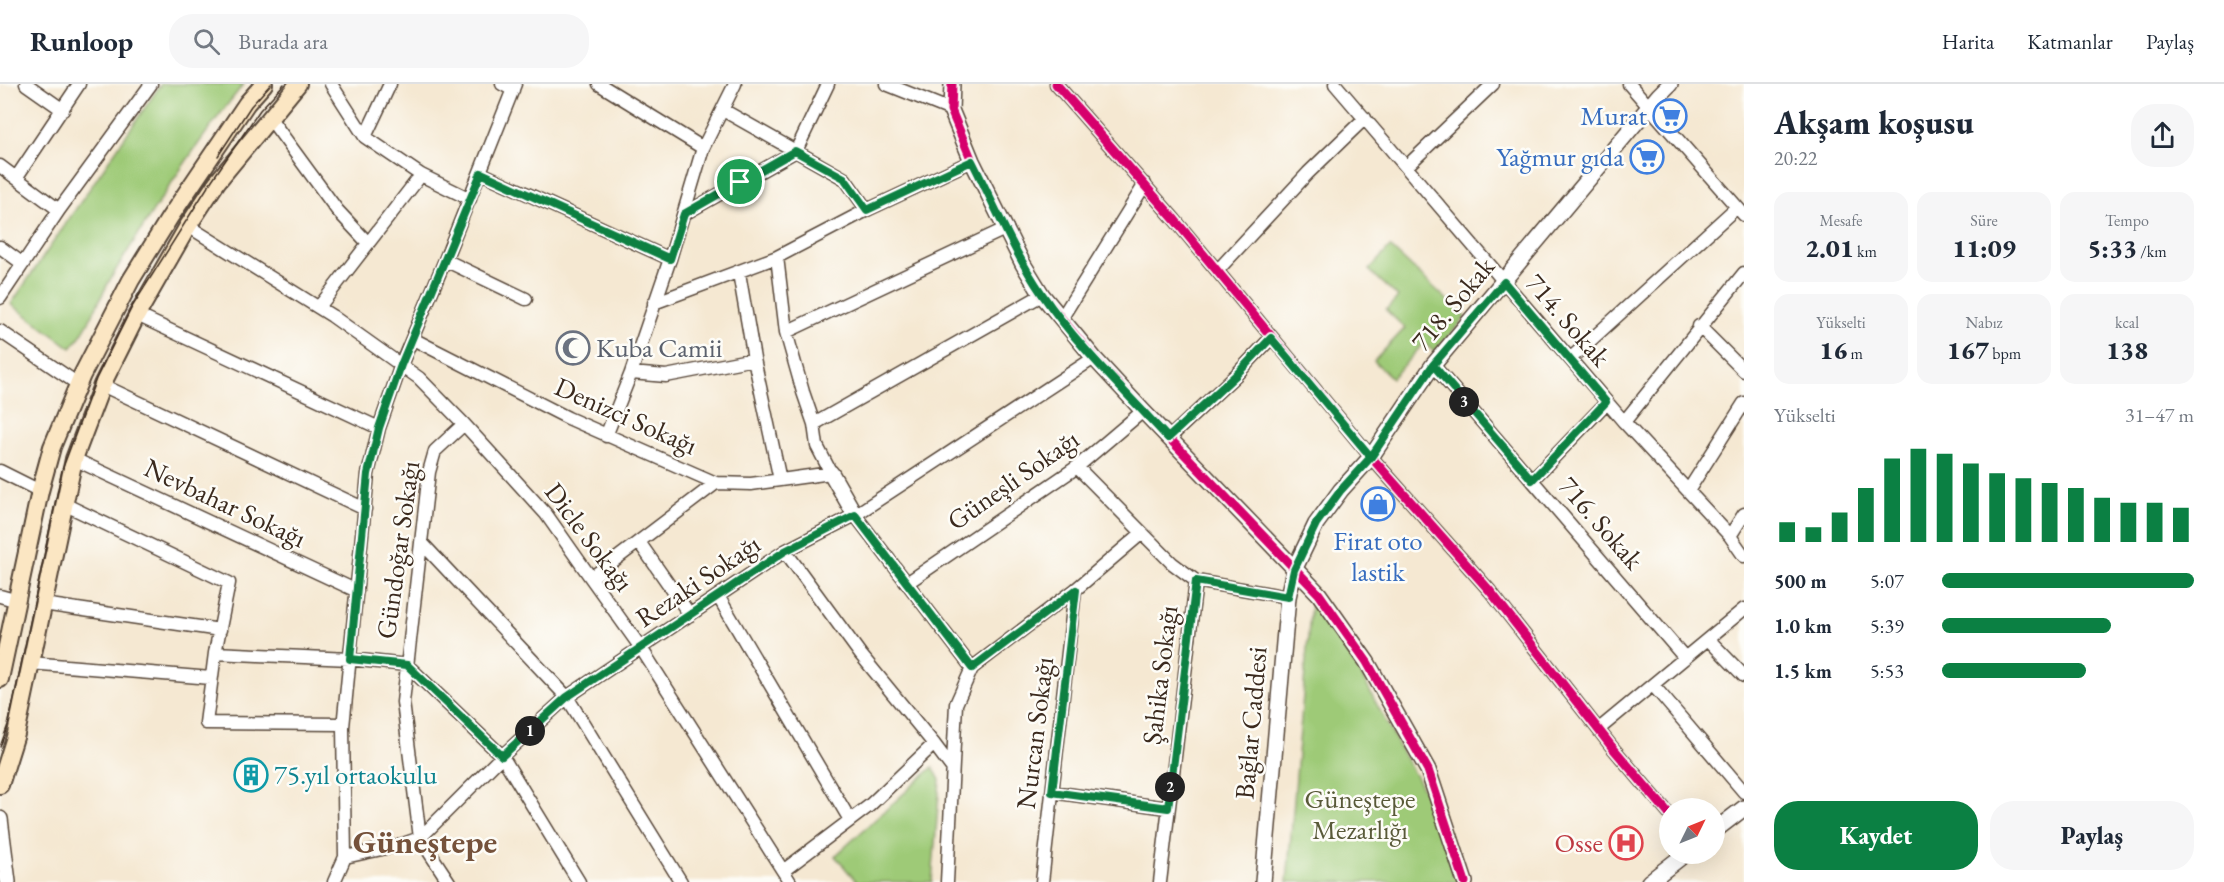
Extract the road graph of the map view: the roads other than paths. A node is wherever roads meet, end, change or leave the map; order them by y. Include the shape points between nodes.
1 (26, 84) edge
2 (79, 84) edge
3 (151, 84) edge
4 (264, 84) edge
5 (298, 84) edge
6 (331, 84) edge
7 (390, 84) edge
8 (599, 84) edge
9 (735, 84) edge
10 (828, 84) edge
11 (886, 84) edge
12 (952, 84) edge
13 (1056, 84) edge
14 (1335, 84) edge
15 (1493, 84) edge
16 (1629, 84) edge
17 (1670, 84) edge
18 (510, 86) edge
19 (1649, 107) junction
20 (63, 110) junction
21 (723, 110) junction
22 (951, 110) junction
23 (269, 117) junction
24 (1365, 118) junction
25 (365, 137) junction
26 (703, 148) junction
27 (795, 151) junction
28 (969, 163) junction
29 (0, 166) edge
30 (1406, 167) junction
31 (481, 173) junction
32 (421, 175) junction
33 (16, 178) junction
34 (1145, 184) junction
35 (470, 199) junction
36 (59, 210) junction
37 (867, 210) junction
38 (1741, 211) edge
39 (684, 214) junction
40 (188, 226) junction
41 (1000, 232) junction
42 (368, 243) junction
43 (0, 247) edge
44 (777, 257) junction
45 (670, 259) junction
46 (445, 260) junction
47 (23, 264) junction
48 (1217, 271) junction
49 (739, 273) junction
50 (1744, 273) edge
51 (1504, 282) junction
52 (0, 298) edge
53 (526, 298) dead end
54 (1038, 298) junction
55 (654, 303) junction
56 (319, 307) junction
57 (136, 315) junction
58 (1061, 319) junction
59 (1699, 326) junction
60 (0, 331) edge
61 (786, 332) junction
62 (1271, 338) junction
63 (412, 339) junction
64 (1094, 358) junction
65 (754, 359) junction
66 (1570, 359) junction
67 (401, 365) junction
68 (1433, 365) junction
69 (1744, 372) edge
70 (632, 373) junction
71 (78, 384) junction
72 (102, 385) junction
73 (1606, 402) junction
74 (1744, 403) edge
75 (1143, 411) junction
76 (1624, 422) junction
77 (464, 424) junction
78 (814, 424) junction
79 (379, 428) junction
80 (606, 436) junction
81 (1168, 438) junction
82 (1371, 457) junction
83 (74, 459) junction
84 (1077, 467) junction
85 (0, 471) edge
86 (831, 472) junction
87 (780, 480) junction
88 (1532, 480) junction
89 (716, 483) junction
90 (40, 491) junction
91 (1688, 491) junction
92 (64, 504) junction
93 (365, 509) junction
94 (1744, 514) edge
95 (855, 515) junction
96 (1142, 533) junction
97 (1730, 536) junction
98 (422, 542) junction
99 (639, 542) junction
100 (785, 551) junction
101 (1744, 556) edge
102 (1294, 570) junction
103 (591, 578) junction
104 (1196, 581) junction
105 (907, 583) junction
106 (1076, 590) junction
107 (357, 591) junction
108 (0, 596) edge
109 (718, 596) junction
110 (1288, 597) junction
111 (18, 601) junction
112 (43, 604) junction
113 (1744, 609) edge
114 (690, 615) junction
115 (220, 630) junction
116 (1708, 639) junction
117 (640, 648) junction
118 (215, 653) junction
119 (1685, 658) junction
120 (350, 659) junction
121 (30, 663) junction
122 (407, 665) junction
123 (972, 668) junction
124 (1744, 676) edge
125 (211, 678) junction
126 (0, 679) edge
127 (1653, 685) junction
128 (567, 697) junction
129 (343, 724) junction
130 (1599, 729) junction
131 (934, 744) junction
132 (502, 756) junction
133 (952, 768) junction
134 (0, 785) edge
135 (1052, 792) junction
136 (1744, 792) edge
137 (1659, 802) edge
138 (1168, 808) junction
139 (1744, 808) edge
140 (0, 819) edge
141 (850, 820) junction
142 (1725, 823) edge
143 (420, 838) junction
144 (345, 857) junction
145 (1672, 864) edge
146 (787, 877) edge
147 (8, 882) edge
148 (334, 882) edge
149 (449, 882) edge
150 (579, 882) edge
151 (681, 882) edge
152 (947, 882) edge
153 (1042, 882) edge
154 (1160, 882) edge
155 (1263, 882) edge
156 (1465, 882) edge
157 (1649, 882) edge

1 - 20 street
2 - 20 street
3 - 36 street
4 - 71 main road via 170,216 131,280
5 - 23 main road
6 - 25 street
7 - 25 street
8 - 26 street
9 - 21 street
10 - 27 street
11 - 22 street
12 - 22 street
13 - 34 street
14 - 24 street, 714. Sokak
15 - 30 street
16 - 19 street
17 - 19 street, 718. Sokak
18 - 31 street
19 - 38 street
19 - 51 street, 718. Sokak
20 - 33 street
21 - 26 street
21 - 27 street
22 - 28 street
23 - 40 main road
23 - 42 street via 337,210
24 - 30 street, 714. Sokak
24 - 48 street
25 - 32 street
26 - 39 street
27 - 37 street via 844,178
27 - 39 street
28 - 37 street
28 - 41 street
29 - 33 street
30 - 51 street, 714. Sokak
31 - 35 street
31 - 45 street
32 - 35 street
32 - 42 street
33 - 36 street
34 - 48 street
34 - 58 street
35 - 46 street
36 - 47 street
37 - 44 street
38 - 66 street
39 - 45 street
40 - 56 street, Dicle Sokağı
40 - 57 main road
41 - 54 street via 1023,264
41 - 61 street
42 - 56 street
43 - 47 street
44 - 49 street
44 - 61 street
45 - 55 street
46 - 53 street
46 - 63 street
47 - 52 street
48 - 62 street
49 - 55 street
49 - 65 street
50 - 59 street
51 - 66 street, 714. Sokak
51 - 68 street, 718. Sokak
54 - 58 street
54 - 78 street
55 - 70 street
56 - 67 street, Dicle Sokağı
57 - 72 main road
57 - 79 street
58 - 64 street
59 - 69 street
59 - 76 street
60 - 71 street
61 - 78 street
62 - 81 street
62 - 82 street
63 - 67 street
63 - 80 street, Denizci Sokağı
64 - 75 street
64 - 95 street, Rezaki Sokağı
65 - 70 street via 666,376
65 - 87 street
66 - 73 street, 714. Sokak
67 - 77 street, Dicle Sokağı
67 - 79 street
68 - 82 street, 718. Sokak
68 - 88 street, 716. Sokak
70 - 80 street
71 - 90 main road via 52,447
72 - 83 main road
72 - 93 street
73 - 76 street, 714. Sokak
73 - 88 street
74 - 91 street
75 - 81 street
75 - 84 street, Güneşli Sokağı
76 - 91 street, 714. Sokak
77 - 98 street, Gündoğar Sokağı via 435,451
77 - 103 street, Dicle Sokağı via 546,514
78 - 86 street via 817,446
79 - 93 street via 368,474
80 - 89 street, Denizci Sokağı
81 - 102 street
82 - 102 street, 718. Sokak via 1316,524
82 - 130 street via 1490,591
83 - 92 main road
83 - 107 street, Nevbahar Sokağı
84 - 96 street
84 - 105 street, Güneşli Sokağı
85 - 90 street
86 - 87 street, Denizci Sokağı
86 - 95 street
87 - 89 street, Denizci Sokağı
88 - 119 street, 716. Sokak
89 - 99 street
90 - 111 main road
91 - 97 street, 714. Sokak
92 - 112 main road
92 - 115 street via 229,583
93 - 107 street
94 - 97 street
95 - 100 street, Rezaki Sokağı
95 - 105 street
96 - 104 street
96 - 106 street
97 - 101 street, 714. Sokak
98 - 122 street, Gündoğar Sokağı
98 - 128 street
99 - 103 street
99 - 114 street
100 - 109 street, Rezaki Sokağı
100 - 131 street via 861,655
102 - 110 street, Bağlar Caddesi
102 - 156 street via 1319,594 1367,662 1428,770
103 - 117 street, Dicle Sokağı
104 - 110 street
104 - 138 street, Şahika Sokağı
105 - 123 street
106 - 123 street
106 - 135 street, Nurcan Sokağı
107 - 120 street
108 - 111 street
109 - 114 street, Rezaki Sokağı
109 - 141 street
110 - 155 street, Bağlar Caddesi
111 - 126 main road
112 - 115 street
112 - 121 main road
113 - 116 street
114 - 117 street, Rezaki Sokağı
115 - 118 street
116 - 119 street
116 - 124 street
117 - 128 street, Rezaki Sokağı
117 - 146 street, Dicle Sokağı
118 - 120 street
118 - 125 street
119 - 127 street
120 - 122 street
120 - 129 street
121 - 125 street
121 - 134 main road via 16,734
122 - 132 street
122 - 143 street, Gündoğar Sokağı via 403,702
123 - 133 street via 956,704
125 - 129 street via 206,723
127 - 130 street
127 - 136 street
128 - 132 street, Rezaki Sokağı
128 - 151 street
129 - 144 street
130 - 137 street
131 - 133 street
131 - 141 street
132 - 143 street, Rezaki Sokağı
132 - 150 street
133 - 152 street
135 - 138 street
135 - 153 street, Nurcan Sokağı
138 - 154 street, Şahika Sokağı
139 - 142 street
140 - 147 street
141 - 146 street
143 - 144 street, Rezaki Sokağı
143 - 149 street
144 - 148 street
145 - 157 street

